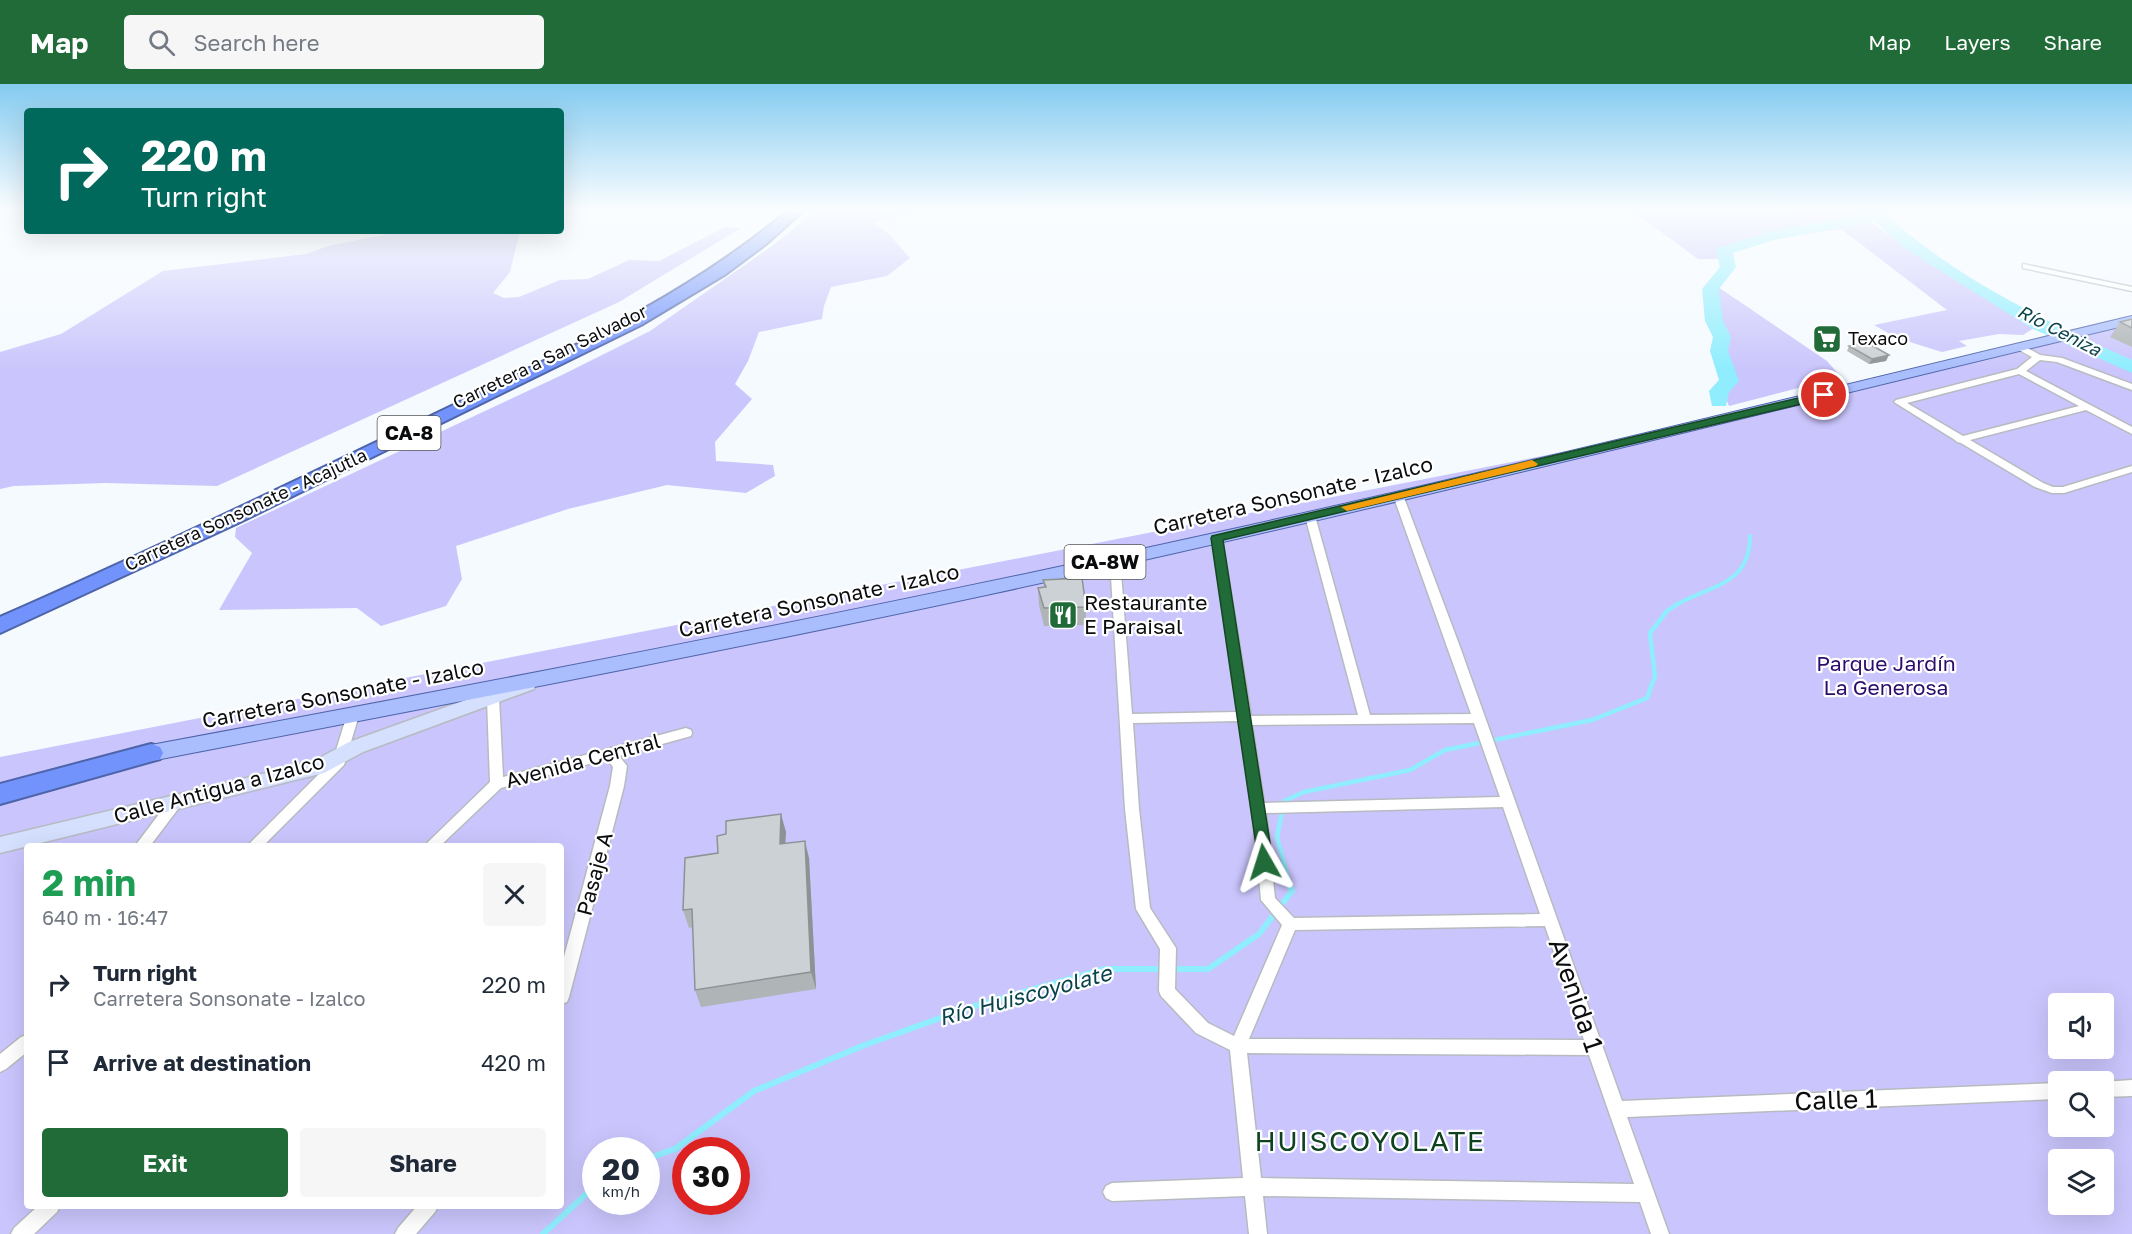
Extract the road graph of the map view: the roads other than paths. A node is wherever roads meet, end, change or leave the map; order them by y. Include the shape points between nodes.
1 (720, 263) edge
2 (730, 263) edge
3 (2026, 266) dead end
4 (2132, 289) edge
5 (2132, 320) edge
6 (2117, 324) junction
7 (2132, 331) edge
8 (2030, 352) junction
9 (2020, 371) junction
10 (2132, 387) edge
11 (2086, 407) junction
12 (2132, 431) edge
13 (1960, 440) junction
14 (2132, 469) edge
15 (1398, 495) junction
16 (1310, 516) junction
17 (1217, 538) junction
18 (1115, 560) junction
19 (2, 623) edge
20 (534, 681) junction
21 (493, 698) junction
22 (353, 715) junction
23 (1244, 718) junction
24 (1126, 719) junction
25 (1365, 719) junction
26 (1481, 724) junction
27 (686, 733) dead end
28 (151, 753) junction
29 (344, 753) junction
30 (610, 753) junction
31 (0, 777) edge
32 (497, 784) junction
33 (0, 785) edge
34 (0, 794) edge
35 (177, 801) junction
36 (1508, 802) junction
37 (1265, 808) junction
38 (144, 843) edge
39 (257, 843) edge
40 (434, 843) edge
41 (0, 845) edge
42 (1550, 920) junction
43 (1287, 921) junction
44 (564, 986) edge
45 (24, 1044) edge
46 (1238, 1046) junction
47 (1595, 1048) junction
48 (0, 1064) edge
49 (2132, 1088) edge
50 (2114, 1089) edge
51 (2048, 1091) edge
52 (1615, 1109) junction
53 (1253, 1186) junction
54 (1112, 1192) dead end
55 (1645, 1192) junction
56 (48, 1209) edge
57 (426, 1209) edge
58 (20, 1234) edge
59 (404, 1234) edge
60 (1258, 1234) edge
61 (1660, 1234) edge

1 - 19 highway, Carretera a San Salvador / CA-8 via 615,327
2 - 19 highway, Carretera Sonsonate - Acajutla / CA-8 via 645,318 397,439
3 - 4 street
5 - 6 main road
6 - 7 street
6 - 8 main road, Carretera Sonsonate - Izalco / CA-8W via 2053,340
8 - 9 street
8 - 10 street
8 - 15 main road, Carretera Sonsonate - Izalco / CA-8W
9 - 11 street
9 - 13 street via 1899,402
11 - 12 street
11 - 13 street
13 - 14 street via 2052,490 2064,490
15 - 16 main road, Carretera Sonsonate - Izalco / CA-8W
15 - 26 street, Avenida 1
16 - 17 main road, Carretera Sonsonate - Izalco / CA-8W
16 - 25 street
17 - 18 main road, Carretera Sonsonate - Izalco / CA-8W
17 - 23 street
18 - 20 main road, Carretera Sonsonate - Izalco / CA-8W
18 - 24 street
20 - 21 street, Calle Antigua a Izalco
20 - 22 main road, Carretera Sonsonate - Izalco / CA-8W
21 - 29 street, Calle Antigua a Izalco
21 - 32 street
22 - 28 main road, Carretera Sonsonate - Izalco / CA-8W
22 - 29 street
23 - 24 street
23 - 25 street
23 - 37 street
24 - 46 street via 1143,909 1168,948 1167,991 1202,1028
25 - 26 street
26 - 36 street, Avenida 1
27 - 30 street, Avenida Central
28 - 31 highway
28 - 33 highway
28 - 34 highway
29 - 35 street, Calle Antigua a Izalco via 316,768
29 - 39 street via 321,783
30 - 32 street, Avenida Central
30 - 44 street, Pasaje A via 620,766 617,786
32 - 40 street, Avenida Central
35 - 38 street
35 - 41 street, Calle Antigua a Izalco
36 - 37 street
36 - 42 street, Avenida 1
37 - 43 street via 1268,900
42 - 43 street
42 - 47 street, Avenida 1
43 - 46 street
45 - 48 street
46 - 47 street
46 - 53 street
47 - 52 street, Avenida 1
49 - 50 street
51 - 52 street, Calle 1
52 - 55 street, Avenida 1
53 - 54 street
53 - 55 street
53 - 60 street
55 - 61 street, Avenida 1
56 - 58 street
57 - 59 street

